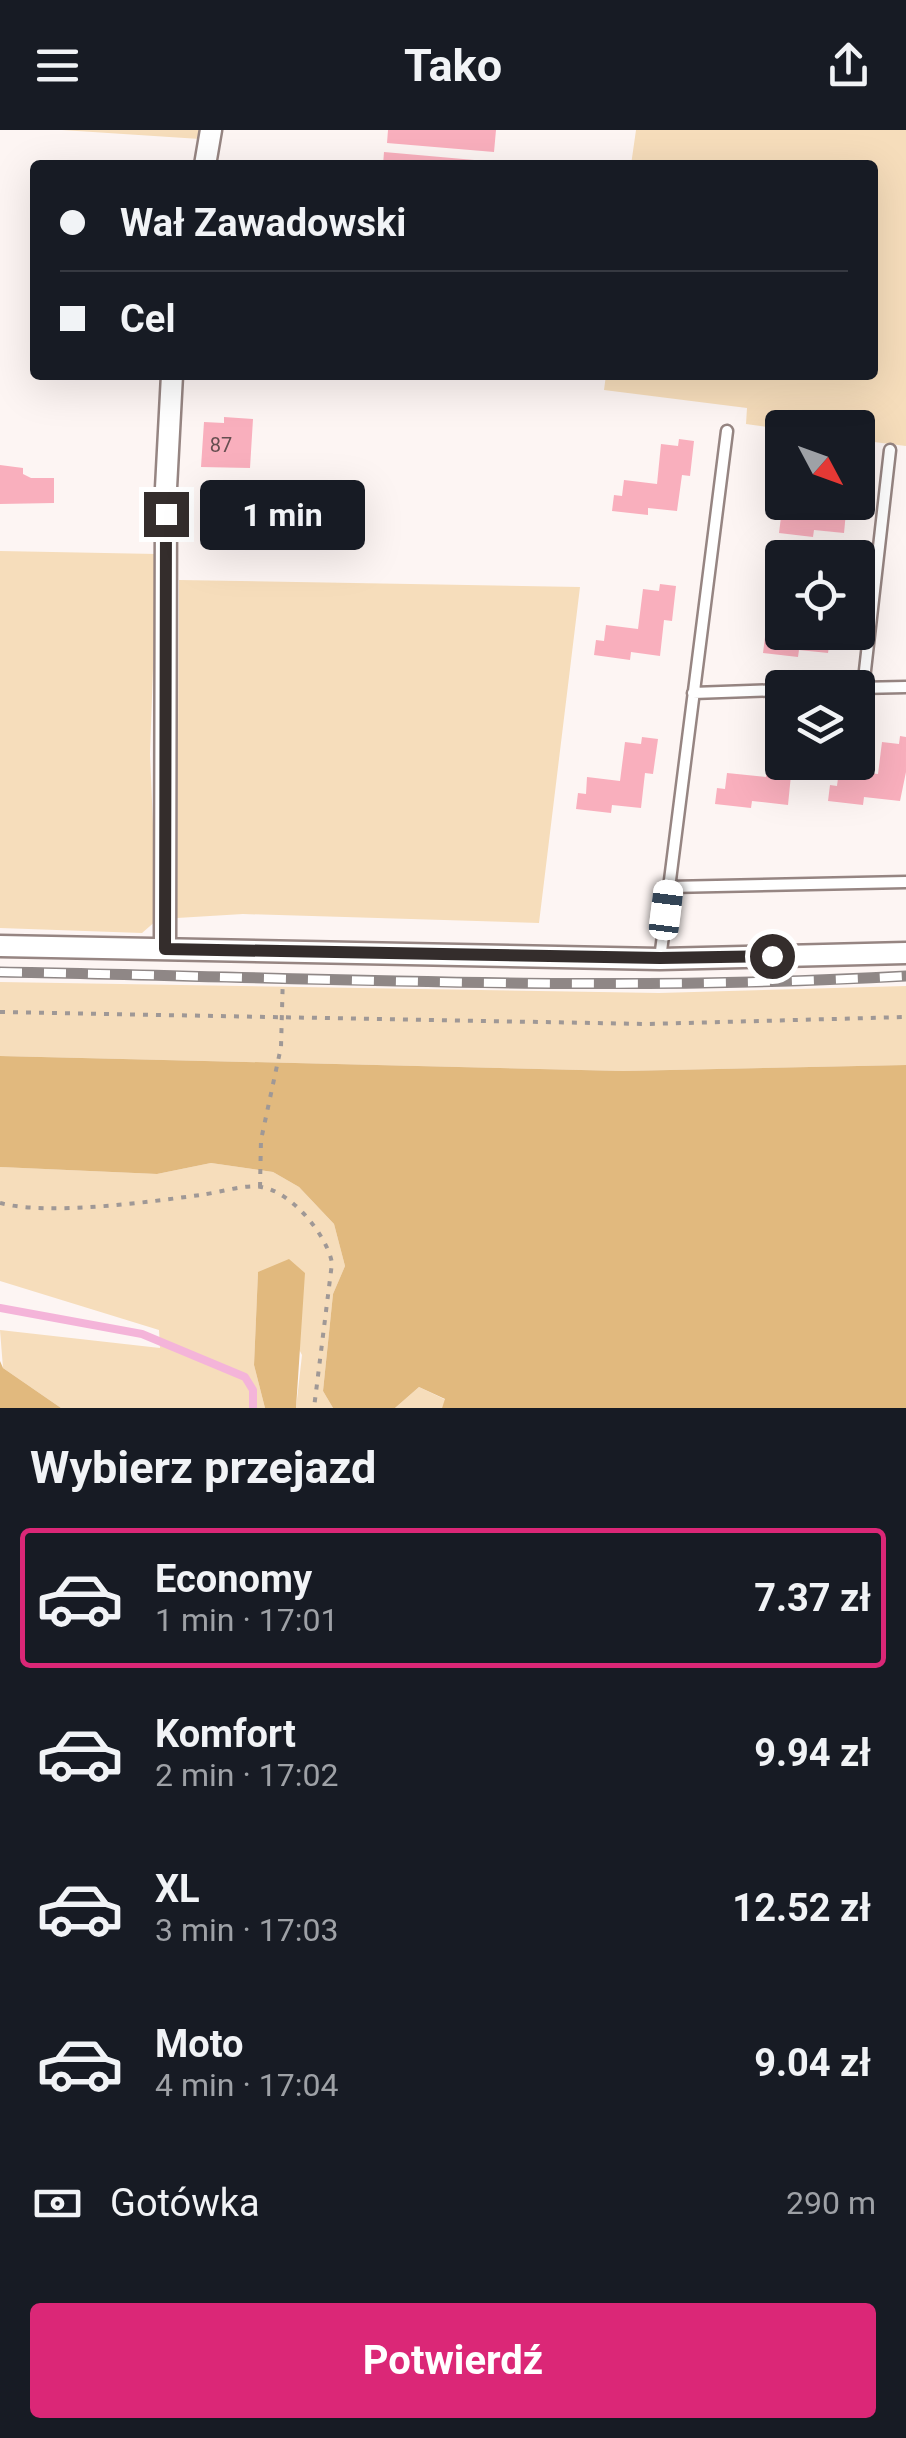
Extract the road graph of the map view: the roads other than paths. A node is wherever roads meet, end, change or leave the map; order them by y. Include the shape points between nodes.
1 (211, 130) edge
2 (206, 160) edge
3 (172, 380) edge
4 (727, 431) dead end
5 (890, 450) dead end
6 (862, 670) edge
7 (906, 687) edge
8 (875, 688) edge
9 (765, 690) edge
10 (693, 692) junction
11 (906, 882) edge
12 (668, 887) junction
13 (0, 946) edge
14 (165, 949) junction
15 (906, 953) edge
16 (660, 958) junction

1 - 2 street
3 - 14 street
4 - 10 lane
5 - 6 lane
7 - 8 lane
9 - 10 lane
10 - 12 lane
11 - 12 lane
12 - 16 lane
13 - 14 street
14 - 16 street
15 - 16 street

